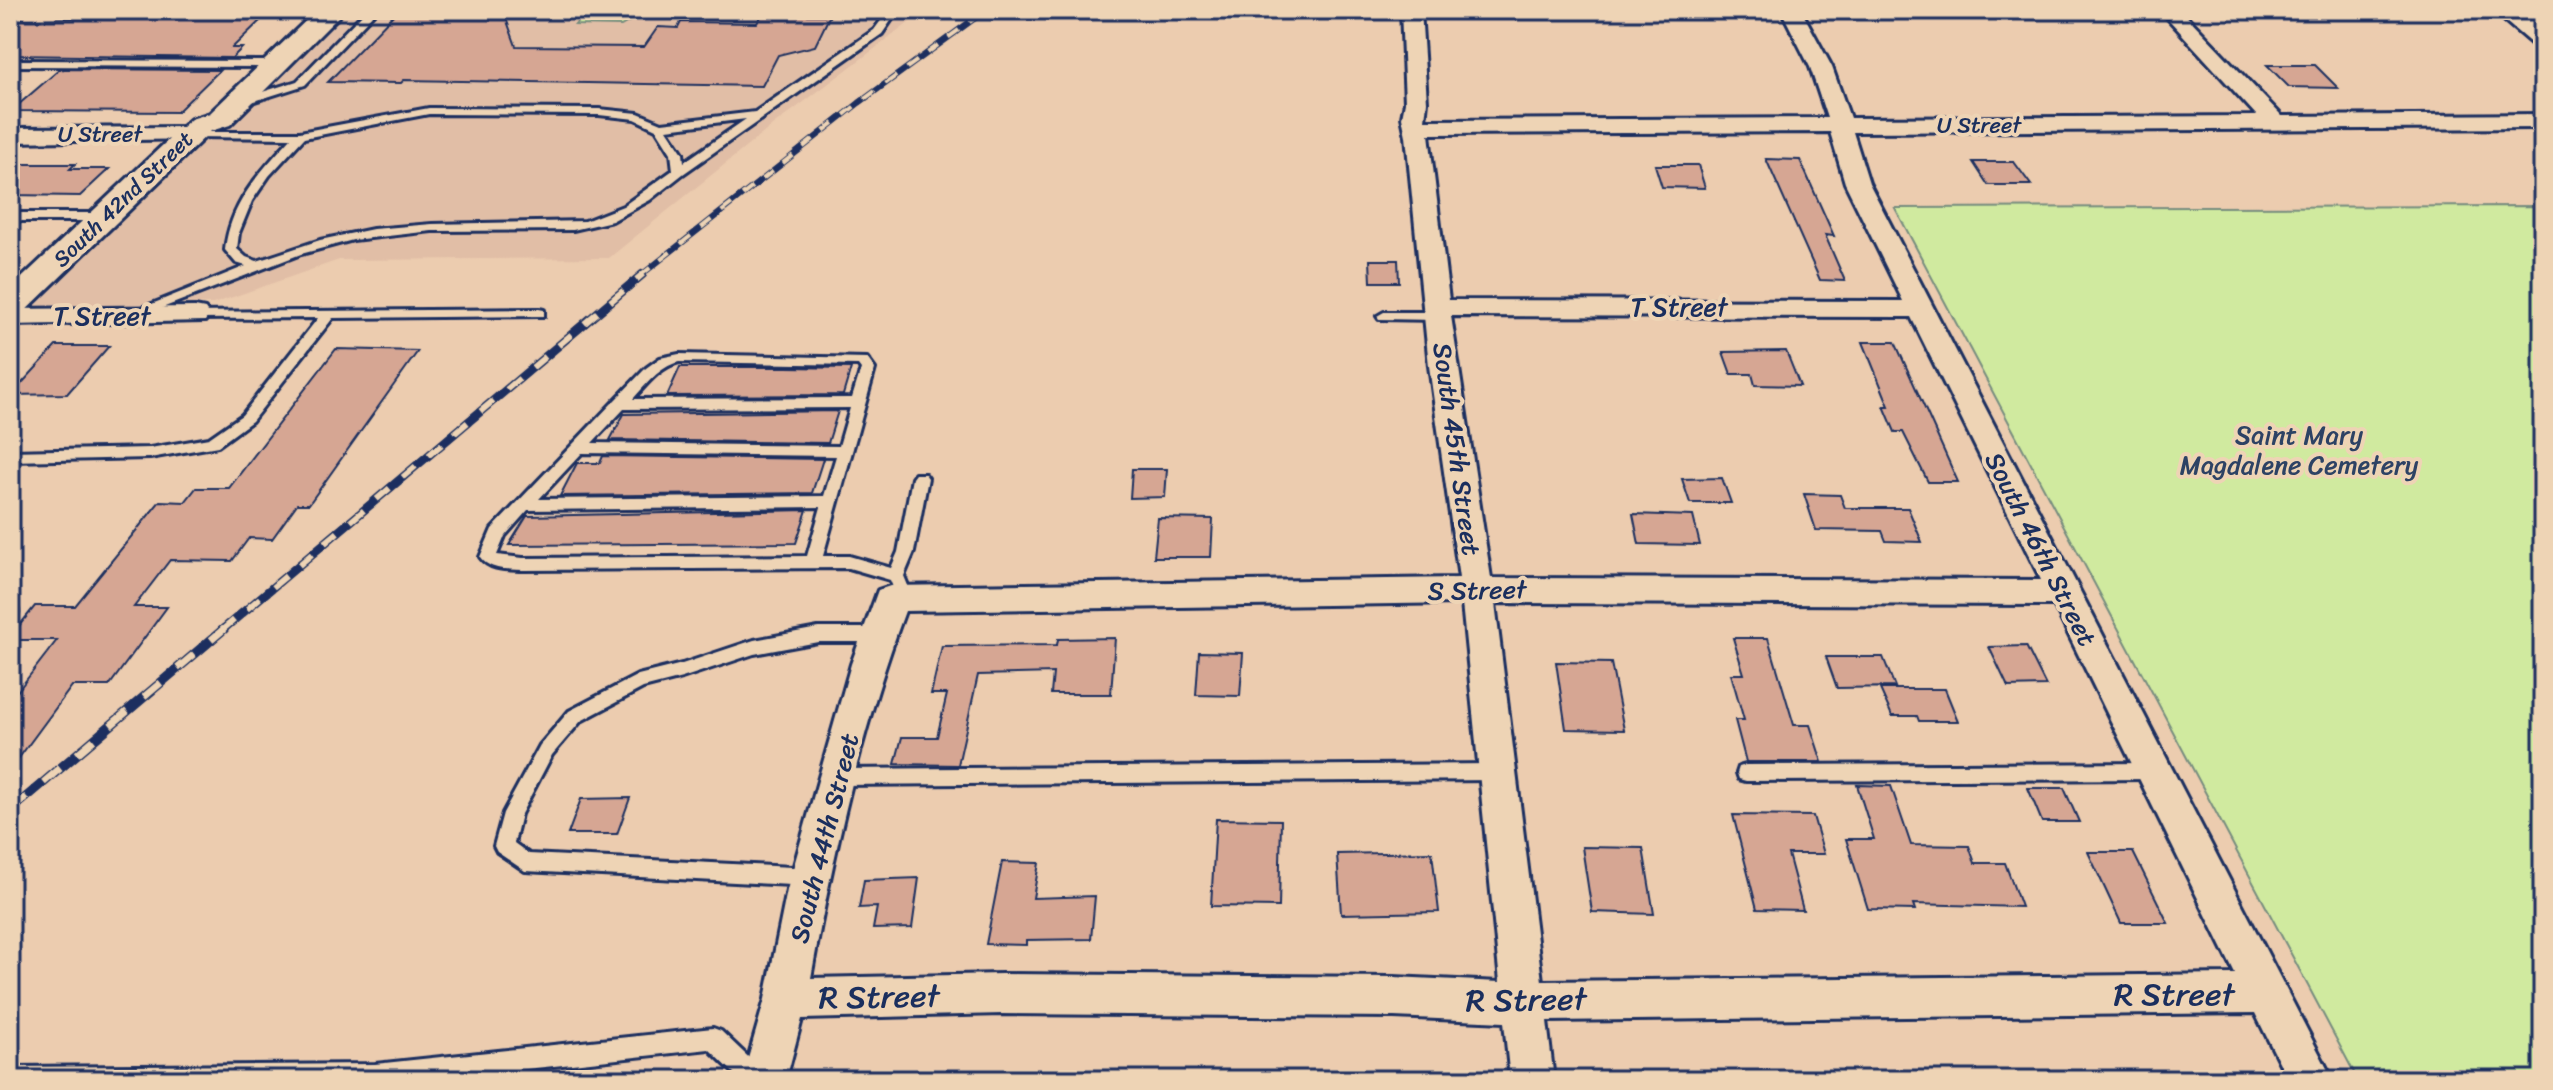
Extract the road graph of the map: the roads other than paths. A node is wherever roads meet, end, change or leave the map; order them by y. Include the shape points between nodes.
1 (313, 10) edge
2 (332, 10) edge
3 (372, 10) edge
4 (887, 10) edge
5 (1411, 10) edge
6 (1791, 10) edge
7 (2170, 10) edge
8 (2506, 10) edge
9 (2543, 39) edge
10 (10, 63) edge
11 (267, 64) junction
12 (236, 103) junction
13 (762, 113) junction
14 (2543, 121) edge
15 (2276, 123) junction
16 (1840, 125) junction
17 (660, 127) junction
18 (1416, 127) junction
19 (196, 129) junction
20 (10, 135) edge
21 (300, 135) junction
22 (679, 171) junction
23 (10, 217) edge
24 (105, 217) junction
25 (258, 266) junction
26 (10, 307) edge
27 (1920, 309) junction
28 (1438, 312) junction
29 (539, 313) dead end
30 (329, 314) junction
31 (195, 315) joint
32 (129, 316) junction
33 (1384, 316) dead end
34 (10, 317) edge
35 (858, 403) junction
36 (619, 404) junction
37 (578, 448) junction
38 (845, 451) junction
39 (10, 456) edge
40 (920, 478) dead end
41 (830, 501) junction
42 (525, 505) junction
43 (813, 562) junction
44 (1477, 590) junction
45 (897, 591) junction
46 (2064, 593) junction
47 (878, 635) junction
48 (2154, 771) junction
49 (1499, 772) junction
50 (1746, 773) dead end
51 (840, 777) junction
52 (811, 877) junction
53 (2267, 993) junction
54 (786, 999) junction
55 (1521, 1000) junction
56 (10, 1078) edge
57 (372, 1078) edge
58 (756, 1080) edge
59 (764, 1080) edge
60 (1532, 1080) edge
61 (2311, 1080) edge

1 - 11 street, South 42nd Street
2 - 11 street, South 42nd Street
3 - 12 lane via 301,83
4 - 13 lane via 890,15 878,32
5 - 18 street, South 45th Street
6 - 16 street, South 46th Street via 1821,67
7 - 15 street
8 - 9 main road
10 - 11 lane
11 - 12 street, South 42nd Street
11 - 19 street, South 42nd Street via 200,118
12 - 19 street, South 42nd Street via 220,119
13 - 17 lane
13 - 22 lane
14 - 15 street, U Street
15 - 16 street, U Street
16 - 18 street, U Street
16 - 27 street, South 46th Street via 1857,183
17 - 21 lane via 638,116 599,112 429,111
17 - 22 lane via 677,153
18 - 28 street, South 45th Street
19 - 20 street, U Street
19 - 21 lane
19 - 24 street, South 42nd Street
21 - 25 lane via 252,190 231,233 231,250
22 - 25 lane via 632,208 605,220 573,226 395,229 337,240
23 - 24 lane
24 - 26 street, South 42nd Street
25 - 32 lane
27 - 28 street, T Street
27 - 46 street, South 46th Street
28 - 33 lane
28 - 44 street, South 45th Street
29 - 30 lane
30 - 31 lane
30 - 39 lane via 247,418 213,442 150,453
31 - 32 street, T Street
32 - 34 street, T Street
35 - 36 lane
35 - 36 lane via 868,369 862,361 679,358 651,371
35 - 38 lane
36 - 37 lane
37 - 38 lane
37 - 42 lane
38 - 41 lane
40 - 45 lane
41 - 42 lane
41 - 43 lane
42 - 43 lane via 498,533 488,557 494,562
43 - 45 lane via 849,562
44 - 45 street, S Street
44 - 46 street, S Street
44 - 49 street, South 45th Street
45 - 47 street, South 44th Street
46 - 48 street, South 46th Street
47 - 51 street, South 44th Street
47 - 52 lane via 818,635 754,647 638,682 575,716 546,750 512,813 504,846 525,862
48 - 50 lane
48 - 53 street, South 46th Street
49 - 51 lane
49 - 55 street, South 45th Street
51 - 52 street, South 44th Street
52 - 54 street, South 44th Street
53 - 55 street, R Street
53 - 61 street, South 46th Street
54 - 55 street, R Street via 1002,994
54 - 59 street, South 44th Street
55 - 60 street, South 45th Street
56 - 57 lane
57 - 58 lane via 713,1038

